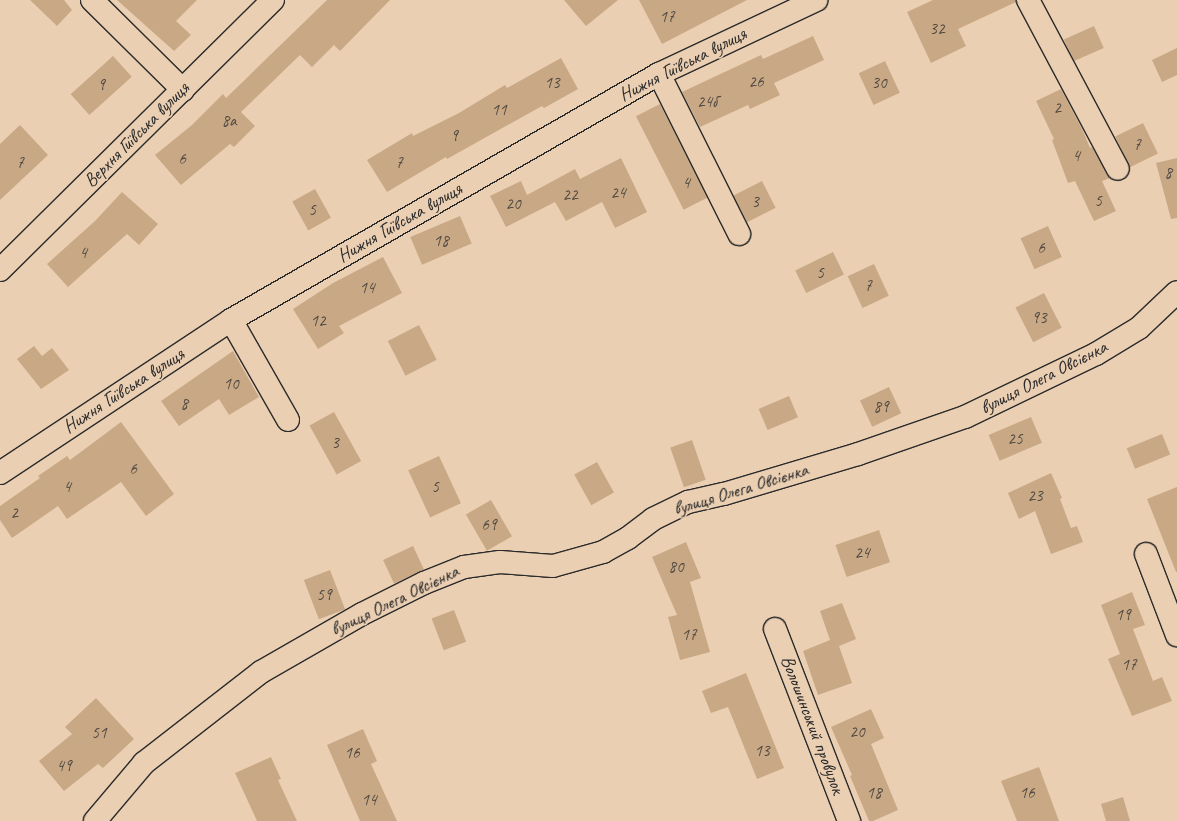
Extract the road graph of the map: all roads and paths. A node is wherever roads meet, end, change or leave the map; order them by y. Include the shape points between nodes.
1 (92, 0) edge
2 (273, 0) edge
3 (816, 0) edge
4 (1028, 0) edge
5 (659, 74) junction
6 (183, 90) junction
7 (1118, 169) dead end
8 (739, 234) dead end
9 (0, 270) edge
10 (1177, 292) edge
11 (231, 320) junction
12 (288, 420) dead end
13 (0, 473) edge
14 (1146, 554) dead end
15 (775, 629) dead end
16 (1177, 635) edge
17 (95, 821) edge
18 (849, 821) edge

1 - 6 street
2 - 6 street, Верхня Гиївська вулиця
3 - 5 street, Нижня Гиївська вулиця
4 - 7 street
5 - 8 street
5 - 11 street, Нижня Гиївська вулиця
6 - 9 street, Верхня Гиївська вулиця
10 - 17 street, вулиця Олега Овсієнка via 1139,328 1096,354 965,417 850,456 724,494 688,502 653,519 628,538 603,552 553,566 500,562 464,567 424,583 362,614 261,672 144,763
11 - 12 street
11 - 13 street, Нижня Гиївська вулиця
14 - 16 street
15 - 18 street, Волошинський провулок

